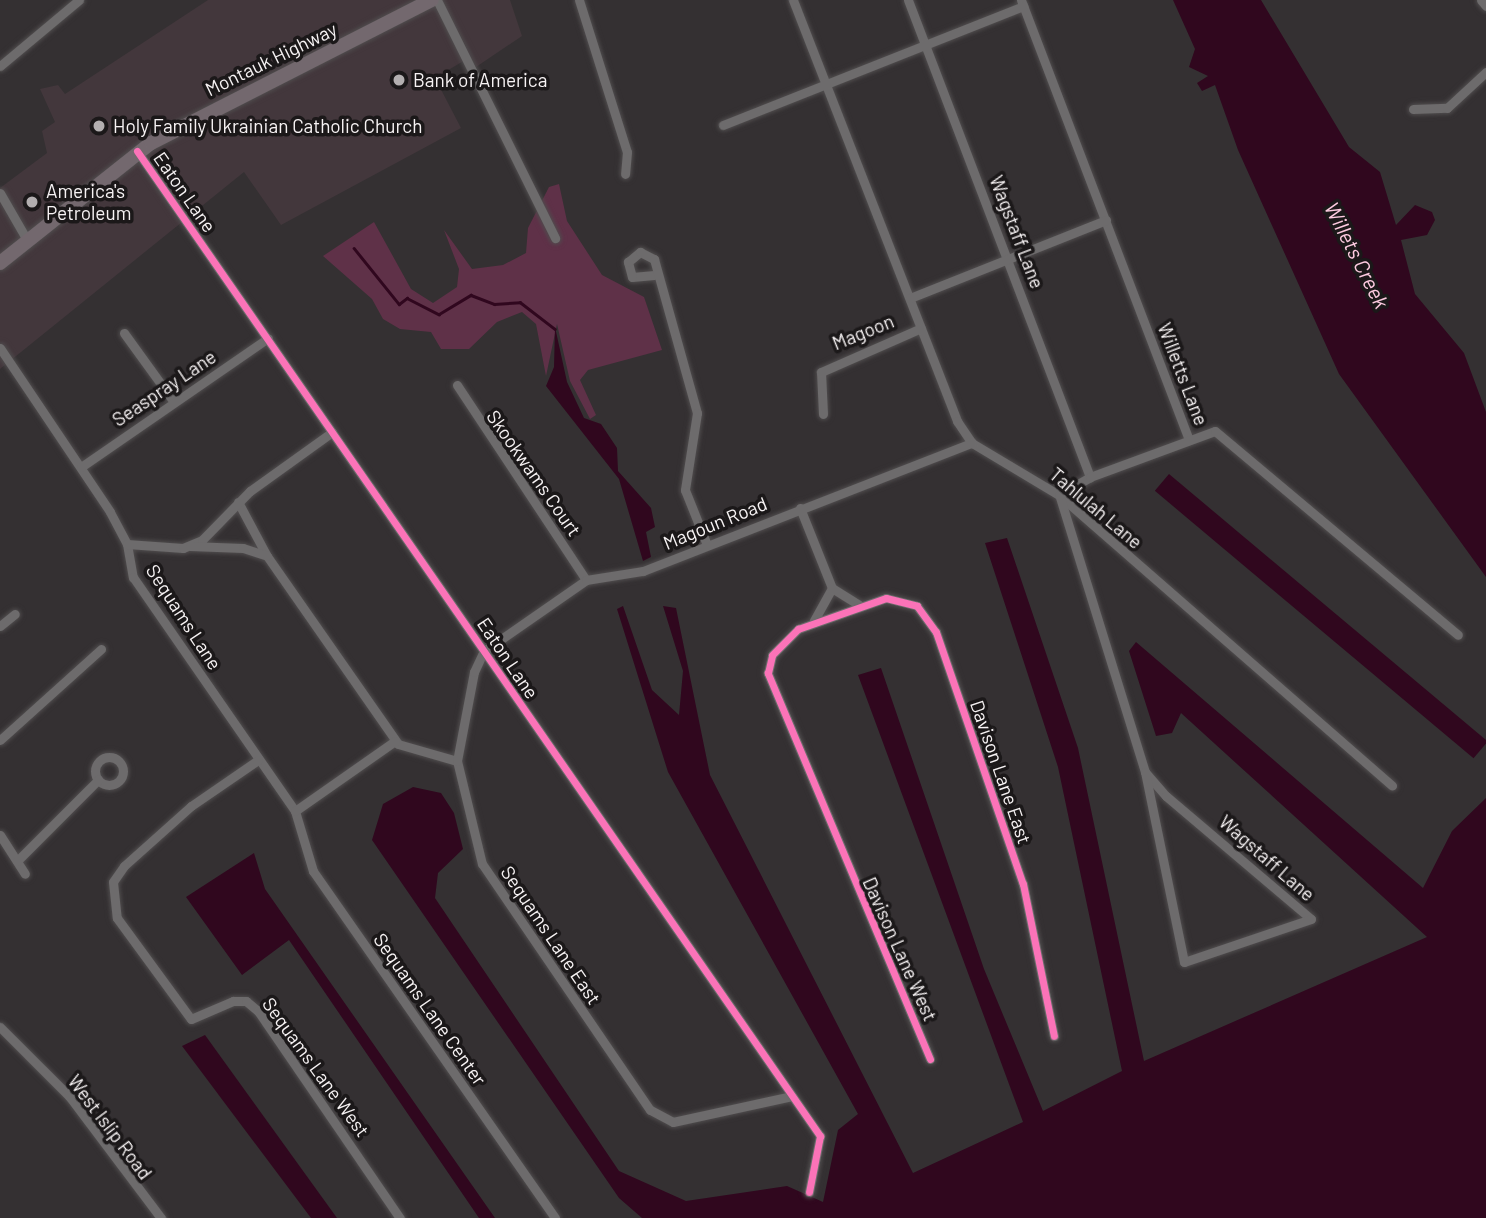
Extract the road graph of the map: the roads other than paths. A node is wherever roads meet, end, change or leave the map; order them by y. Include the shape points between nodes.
1 (79, 0) edge
2 (432, 0) edge
3 (437, 0) edge
4 (579, 0) edge
5 (793, 0) edge
6 (908, 0) edge
7 (1481, 0) edge
8 (1022, 3) edge
9 (1486, 6) edge
10 (926, 45) junction
11 (0, 66) edge
12 (1486, 72) edge
13 (827, 85) junction
14 (1413, 109) dead end
15 (723, 125) dead end
16 (137, 151) junction
17 (625, 174) dead end
18 (0, 193) edge
19 (1106, 220) junction
20 (555, 238) dead end
21 (27, 240) junction
22 (1009, 259) junction
23 (0, 263) edge
24 (654, 275) dead end
25 (910, 298) junction
26 (921, 328) junction
27 (124, 333) dead end
28 (268, 338) junction
29 (0, 348) edge
30 (457, 385) dead end
31 (174, 402) junction
32 (823, 414) dead end
33 (332, 432) junction
34 (1189, 440) junction
35 (972, 443) junction
36 (81, 467) junction
37 (1090, 477) junction
38 (1059, 495) junction
39 (238, 502) junction
40 (800, 508) junction
41 (127, 544) junction
42 (707, 545) junction
43 (190, 546) junction
44 (267, 556) junction
45 (586, 580) junction
46 (832, 588) junction
47 (859, 605) junction
48 (839, 612) joint
49 (15, 614) dead end
50 (814, 621) junction
51 (0, 626) edge
52 (1458, 635) dead end
53 (101, 649) dead end
54 (484, 652) junction
55 (0, 740) edge
56 (396, 741) junction
57 (258, 760) junction
58 (457, 761) junction
59 (1145, 772) junction
60 (98, 780) dead end
61 (1392, 786) dead end
62 (295, 811) junction
63 (0, 835) edge
64 (17, 861) junction
65 (25, 874) dead end
66 (0, 1027) edge
67 (1054, 1036) dead end
68 (930, 1059) dead end
69 (792, 1096) junction
70 (809, 1192) dead end
71 (161, 1218) edge
72 (400, 1218) edge
73 (555, 1218) edge

1 - 11 street
2 - 16 main road, Montauk Highway
3 - 20 street
4 - 17 street via 627,152
5 - 13 street
6 - 10 street, Wagstaff Lane
7 - 9 street
8 - 10 street
8 - 19 street, Willetts Lane
10 - 13 street
10 - 22 street, Wagstaff Lane
12 - 14 street via 1447,107
13 - 15 street
13 - 25 street
16 - 21 main road, Montauk Highway
16 - 28 street, Eaton Lane
18 - 21 street
19 - 22 street
19 - 34 street, Willetts Lane
21 - 23 main road, Montauk Highway
22 - 25 street
22 - 37 street, Wagstaff Lane
24 - 42 street via 697,413 685,490
25 - 26 street
26 - 32 street, Magoon via 821,372
26 - 35 street
27 - 31 street
28 - 31 street, Seaspray Lane
28 - 33 street, Eaton Lane
29 - 36 street, Sequams Lane
30 - 45 street, Skookwams Court
31 - 36 street, Seaspray Lane
33 - 39 street
33 - 54 street, Eaton Lane
34 - 37 street
34 - 52 street, Willetts Lane via 1215,431
35 - 38 street, Tahlulah Lane
35 - 40 street, Magoun Road
36 - 41 street, Sequams Lane
37 - 38 street
38 - 59 street, Wagstaff Lane
38 - 61 street, Tahlulah Lane
39 - 43 street
39 - 44 street
40 - 42 street, Magoun Road
40 - 46 street
41 - 43 street
41 - 57 street, Sequams Lane via 133,577
42 - 45 street, Magoun Road via 643,571
43 - 44 street via 243,548
44 - 56 street
45 - 54 street, Magoun Road
46 - 47 street
46 - 50 street
47 - 48 street, Davison Lane East
47 - 67 street, Davison Lane East via 904,600 929,617 936,632 1023,884
48 - 50 street, Davison Lane West
49 - 51 street
50 - 68 street, Davison Lane West via 772,654 771,689
53 - 55 street
54 - 58 street, Eaton Lane
54 - 69 street, Eaton Lane
56 - 58 street
56 - 62 street
57 - 62 street, Sequams Lane
57 - 72 street, Sequams Lane West via 191,806 124,866 113,882 117,918 191,1019 233,1001 246,1001 258,1011
58 - 69 street, Sequams Lane East via 475,843 489,877 650,1110 673,1122
59 - 59 street, Wagstaff Lane via 1184,962 1311,919 1166,796
60 - 64 street
62 - 73 street, Sequams Lane Center via 313,871
63 - 64 street
64 - 65 street
66 - 71 street, West Islip Road via 69,1096
69 - 70 street, Eaton Lane via 820,1136

